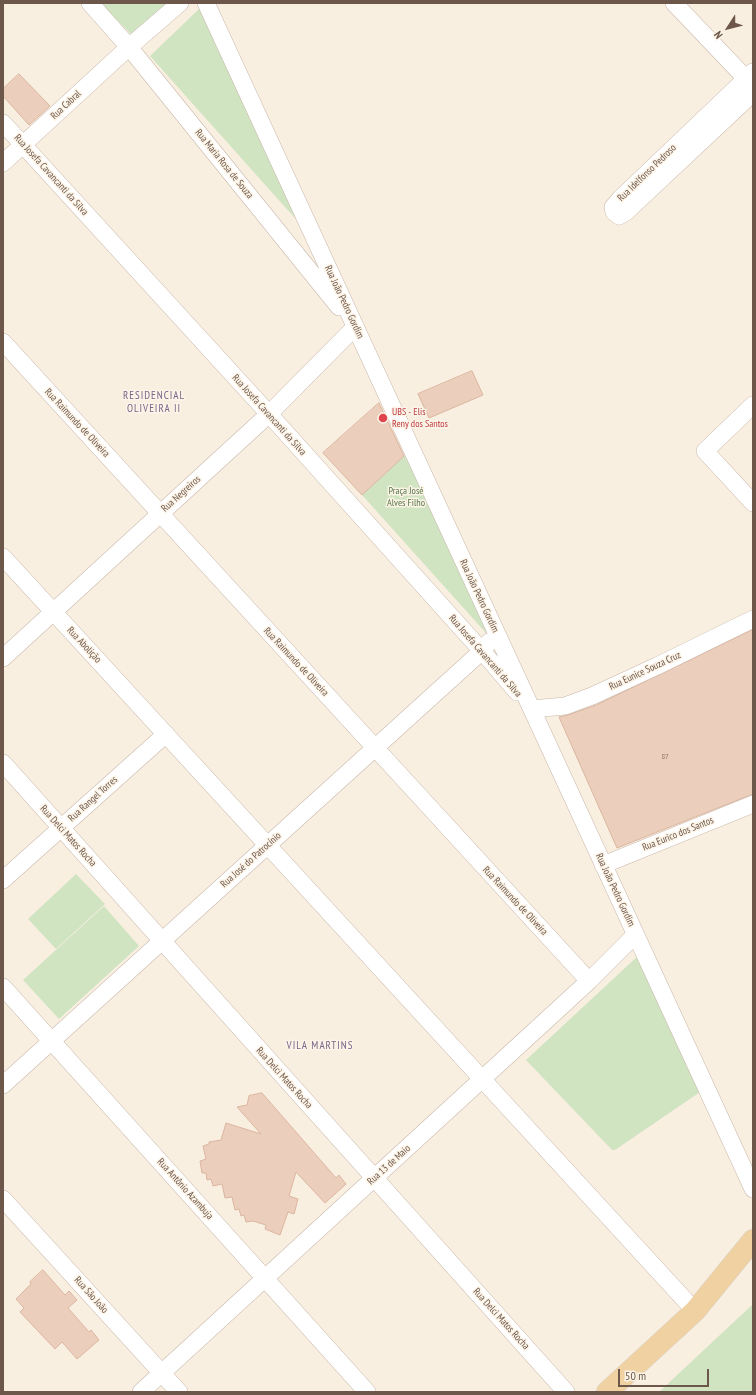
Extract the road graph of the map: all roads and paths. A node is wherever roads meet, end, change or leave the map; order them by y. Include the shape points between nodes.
1 (90, 3) edge
2 (180, 3) edge
3 (206, 3) edge
4 (674, 3) edge
5 (129, 47) junction
6 (751, 82) edge
7 (3, 123) edge
8 (23, 145) junction
9 (3, 163) edge
10 (356, 328) junction
11 (3, 342) edge
12 (753, 405) edge
13 (269, 414) junction
14 (753, 503) edge
15 (160, 514) junction
16 (3, 556) edge
17 (53, 611) junction
18 (753, 619) edge
19 (496, 632) junction
20 (482, 651) junction
21 (3, 658) edge
22 (532, 709) junction
23 (166, 734) junction
24 (375, 748) junction
25 (3, 764) edge
26 (753, 804) edge
27 (61, 828) junction
28 (268, 845) junction
29 (603, 865) junction
30 (3, 880) edge
31 (636, 935) junction
32 (162, 941) junction
33 (589, 981) junction
34 (3, 987) edge
35 (52, 1041) junction
36 (483, 1079) junction
37 (3, 1085) edge
38 (374, 1178) junction
39 (753, 1189) edge
40 (3, 1199) edge
41 (753, 1240) edge
42 (265, 1278) junction
43 (695, 1311) junction
44 (162, 1373) junction
45 (141, 1392) edge
46 (179, 1392) edge
47 (367, 1392) edge
48 (566, 1392) edge
49 (607, 1392) edge

1 - 5 street, Rua Maria Rosa de Souza
2 - 5 street, Rua Cabral
3 - 10 street, Rua João Pedro Gordim
4 - 6 street
5 - 8 street, Rua Cabral
5 - 10 street, Rua Maria Rosa de Souza
6 - 6 street, Rua Idelfonso Pedroso via 620,199 613,207 614,212 620,216 629,209
7 - 8 street, Rua Josefa Cavancanti da Silva
8 - 9 street, Rua Cabral
8 - 13 street, Rua Josefa Cavancanti da Silva
10 - 13 street, Rua Negreiros
10 - 19 street, Rua João Pedro Gordim
11 - 15 street, Rua Raimundo de Oliveira
12 - 14 street via 705,451
13 - 15 street, Rua Negreiros
13 - 20 street, Rua Josefa Cavancanti da Silva
15 - 17 street, Rua Negreiros
15 - 24 street, Rua Raimundo de Oliveira
16 - 17 street, Rua Abolição
17 - 21 street, Rua Negreiros
17 - 23 street, Rua Abolição
18 - 22 street, Rua Eunice Souza Cruz via 592,696 565,706
19 - 20 street, Rua José do Patrocínio
19 - 22 street, Rua João Pedro Gordim
20 - 22 street, Rua Josefa Cavancanti da Silva
20 - 24 street, Rua José do Patrocínio
22 - 29 street, Rua João Pedro Gordim
23 - 27 street, Rua Rangel Torres
23 - 28 street, Rua Abolição
24 - 28 street, Rua José do Patrocínio
24 - 33 street, Rua Raimundo de Oliveira
25 - 27 street, Rua Delci Matos Rocha
26 - 29 street, Rua Eurico dos Santos
27 - 30 street, Rua Rangel Torres
27 - 32 street, Rua Delci Matos Rocha
28 - 32 street, Rua José do Patrocínio
28 - 36 street, Rua Abolição
29 - 31 street, Rua João Pedro Gordim
31 - 33 street, Rua 13 de Maio
31 - 39 street, Rua João Pedro Gordim
32 - 35 street, Rua José do Patrocínio
32 - 38 street, Rua Delci Matos Rocha
33 - 36 street, Rua 13 de Maio
34 - 35 street, Rua Antônio Azambuja
35 - 37 street, Rua José do Patrocínio
35 - 42 street, Rua Antônio Azambuja
36 - 38 street, Rua 13 de Maio
36 - 43 street, Rua Abolição
38 - 42 street, Rua 13 de Maio
38 - 48 street, Rua Delci Matos Rocha
40 - 44 street, Rua São João
41 - 43 main road
42 - 44 street, Rua 13 de Maio
42 - 47 street, Rua Antônio Azambuja
43 - 49 main road
44 - 45 street, Rua 13 de Maio
44 - 46 street, Rua São João

